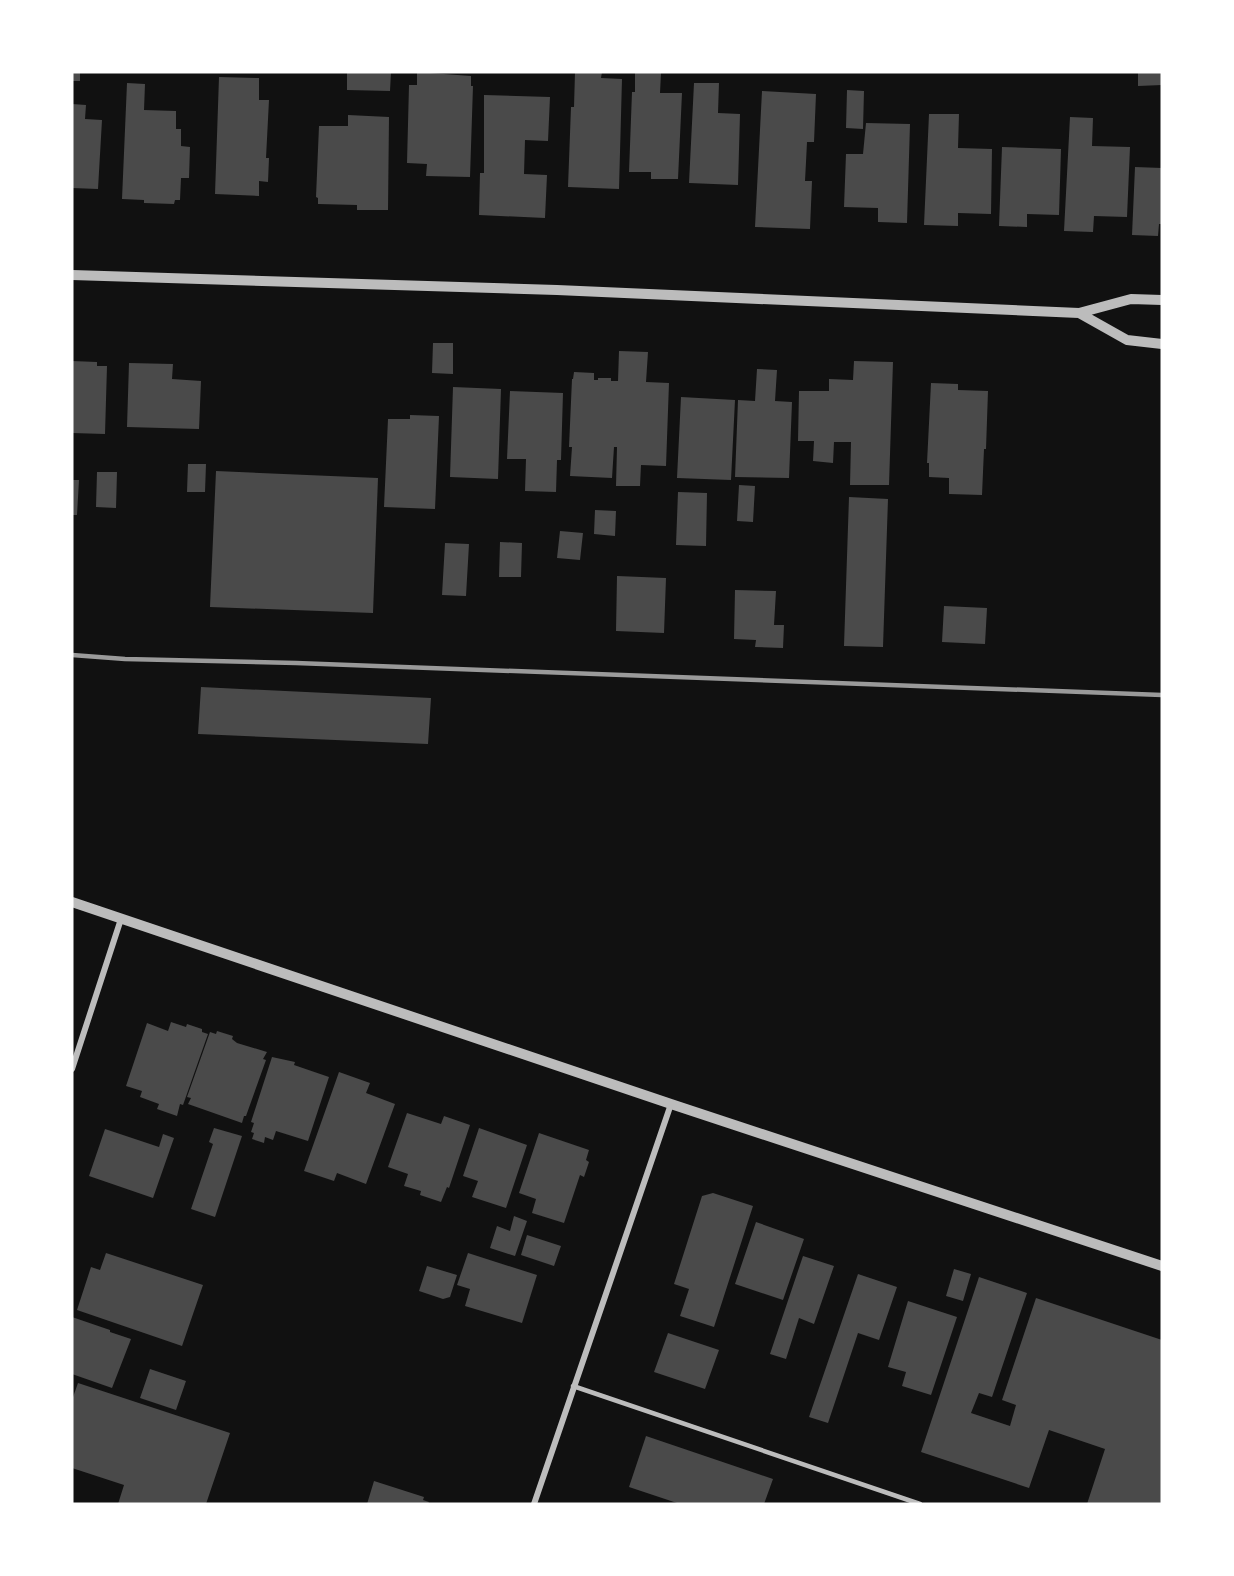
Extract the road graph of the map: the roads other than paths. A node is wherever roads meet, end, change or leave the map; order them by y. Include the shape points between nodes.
1 (72, 275) edge
2 (1162, 300) edge
3 (1079, 313) junction
4 (1162, 344) edge
5 (72, 902) edge
6 (121, 919) junction
7 (72, 1069) edge
8 (671, 1104) junction
9 (1162, 1266) edge
10 (573, 1386) junction
11 (534, 1504) edge
12 (920, 1504) edge

1 - 3 street via 557,290
2 - 3 street via 1131,299
3 - 4 street via 1127,339
5 - 6 street
6 - 7 street
6 - 8 street
8 - 9 street
8 - 10 street
10 - 11 street
10 - 12 lane

